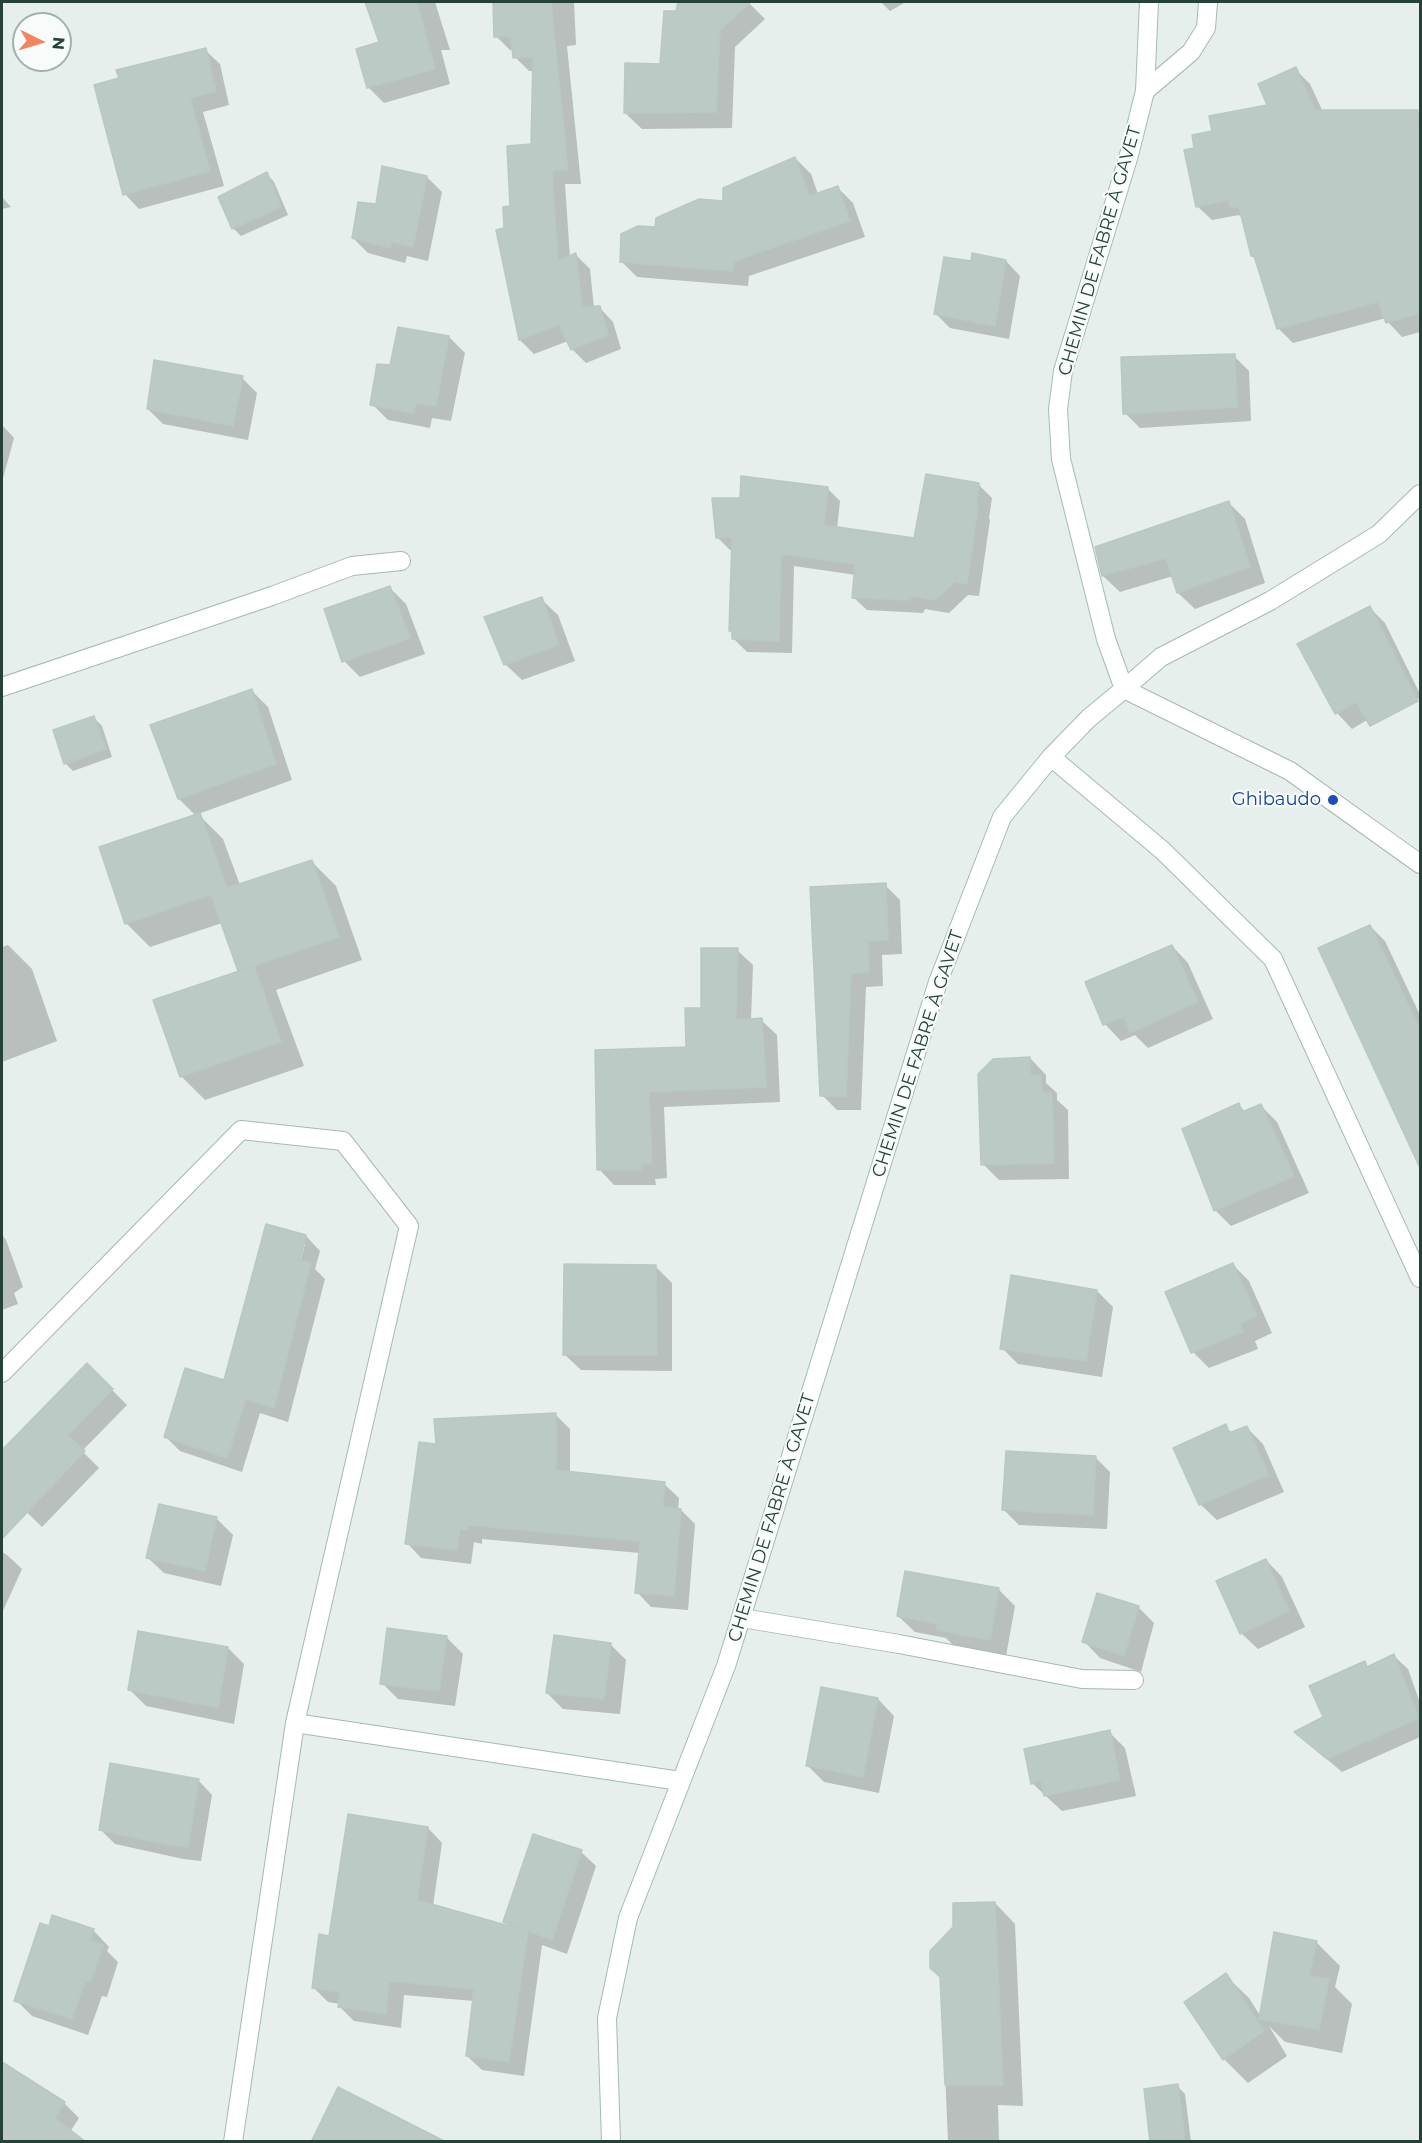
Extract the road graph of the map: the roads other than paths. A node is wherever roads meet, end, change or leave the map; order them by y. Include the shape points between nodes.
1 (1149, 2) edge
2 (1208, 2) edge
3 (1145, 91) junction
4 (1420, 494) edge
5 (401, 561) dead end
6 (2, 687) edge
7 (1124, 689) junction
8 (1051, 757) junction
9 (1420, 864) edge
10 (1420, 1278) edge
11 (2, 1373) edge
12 (741, 1618) junction
13 (1134, 1680) dead end
14 (295, 1723) junction
15 (680, 1780) junction
16 (233, 2142) edge
17 (612, 2142) edge

1 - 3 street, CHEMIN DE FABRE À GAVET
2 - 3 street via 1206,28 1191,52
3 - 7 street, CHEMIN DE FABRE À GAVET via 1063,370 1058,409 1062,459 1106,639
4 - 7 street via 1379,534 1270,601 1161,657
5 - 6 street via 352,566
7 - 8 street, CHEMIN DE FABRE À GAVET
7 - 9 street via 1290,771
8 - 10 street via 1162,850 1273,960
8 - 12 street, CHEMIN DE FABRE À GAVET via 1002,817 938,982
11 - 14 street via 241,1130 343,1142 409,1226
12 - 13 street via 1082,1678
12 - 15 street, CHEMIN DE FABRE À GAVET
14 - 15 street
14 - 16 street
15 - 17 street, CHEMIN DE FABRE À GAVET via 628,1918 607,2018

